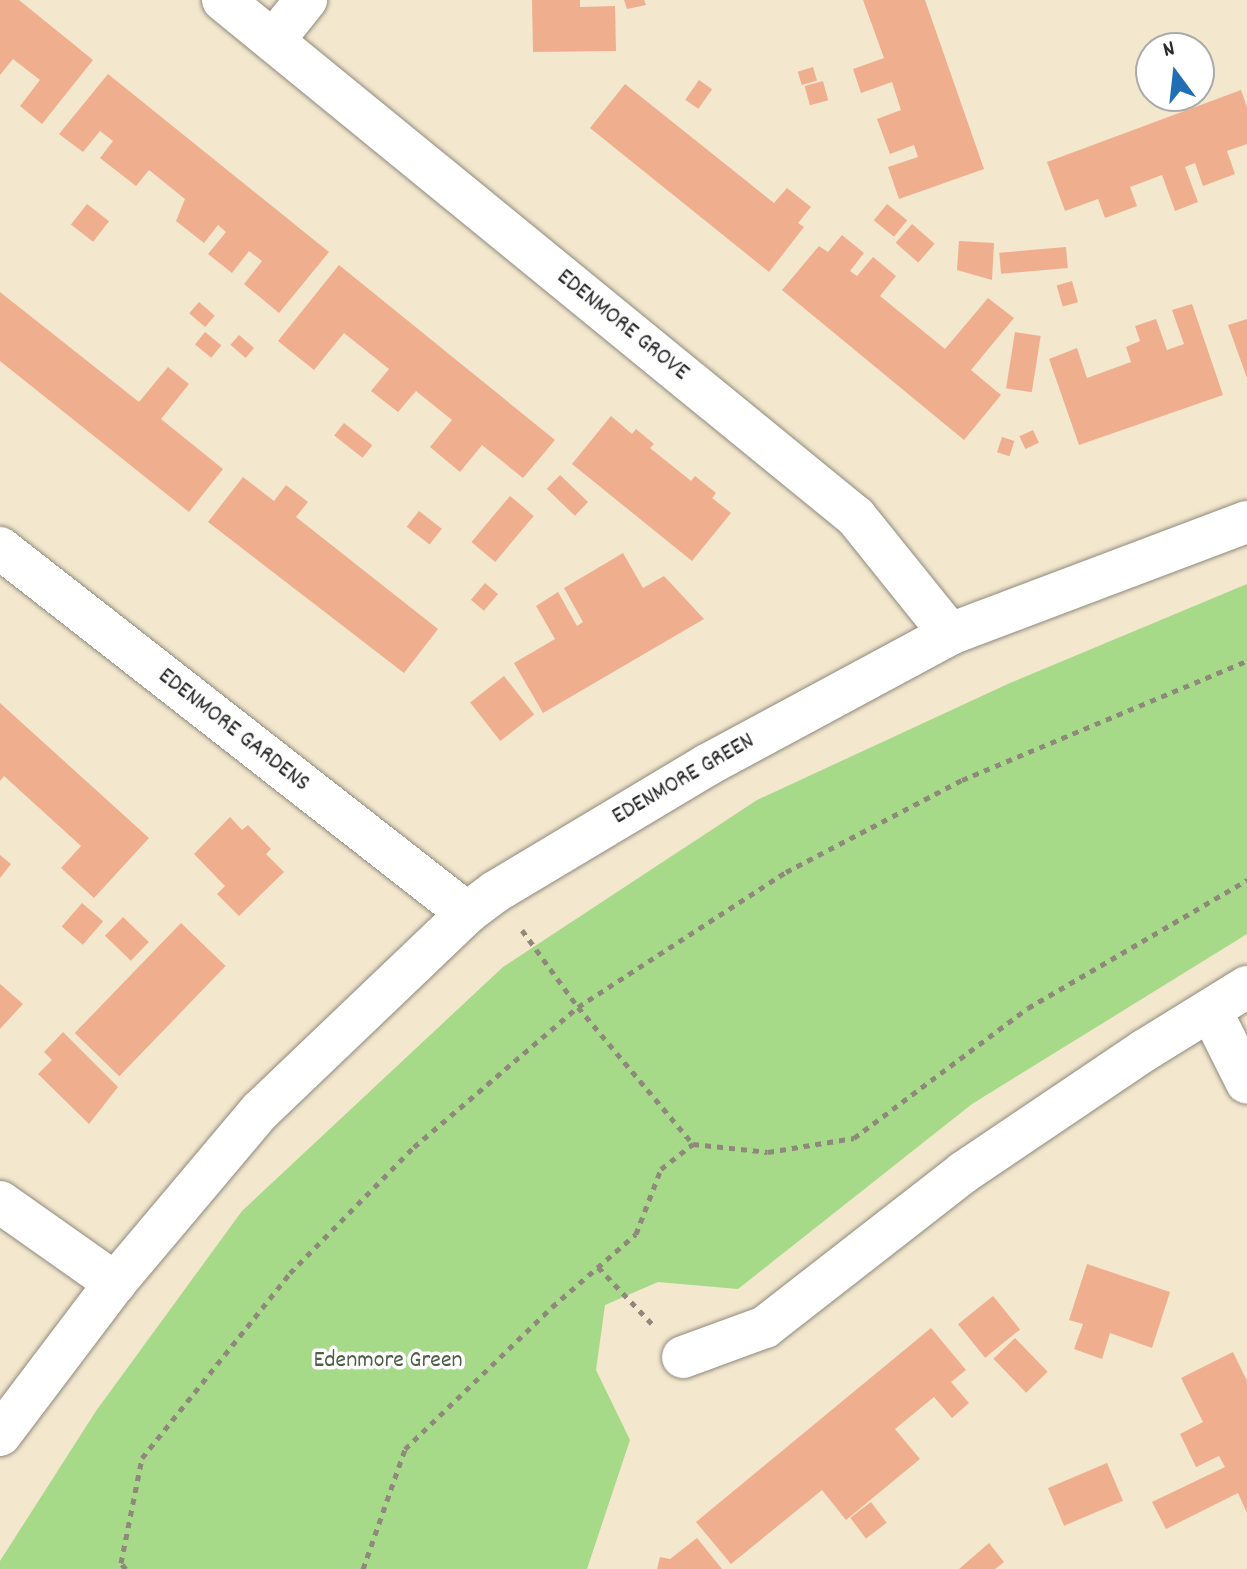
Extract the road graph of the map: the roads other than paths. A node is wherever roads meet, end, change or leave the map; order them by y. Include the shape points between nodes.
1 (223, 0) edge
2 (306, 0) edge
3 (273, 41) junction
4 (1247, 522) edge
5 (0, 548) edge
6 (950, 634) junction
7 (481, 903) junction
8 (1247, 987) edge
9 (1211, 1011) junction
10 (1247, 1083) edge
11 (0, 1202) edge
12 (115, 1283) junction
13 (683, 1357) road end
14 (0, 1435) edge

1 - 3 street, EDENMORE GROVE
2 - 3 street
3 - 6 street, EDENMORE GROVE via 856,517
4 - 6 street, EDENMORE GREEN
5 - 7 street, EDENMORE GARDENS
6 - 7 street, EDENMORE GREEN via 707,765
7 - 12 street, EDENMORE GREEN via 260,1111
8 - 9 street
9 - 10 street
9 - 13 street via 964,1172 765,1327
11 - 12 street
12 - 14 street, EDENMORE GREEN

